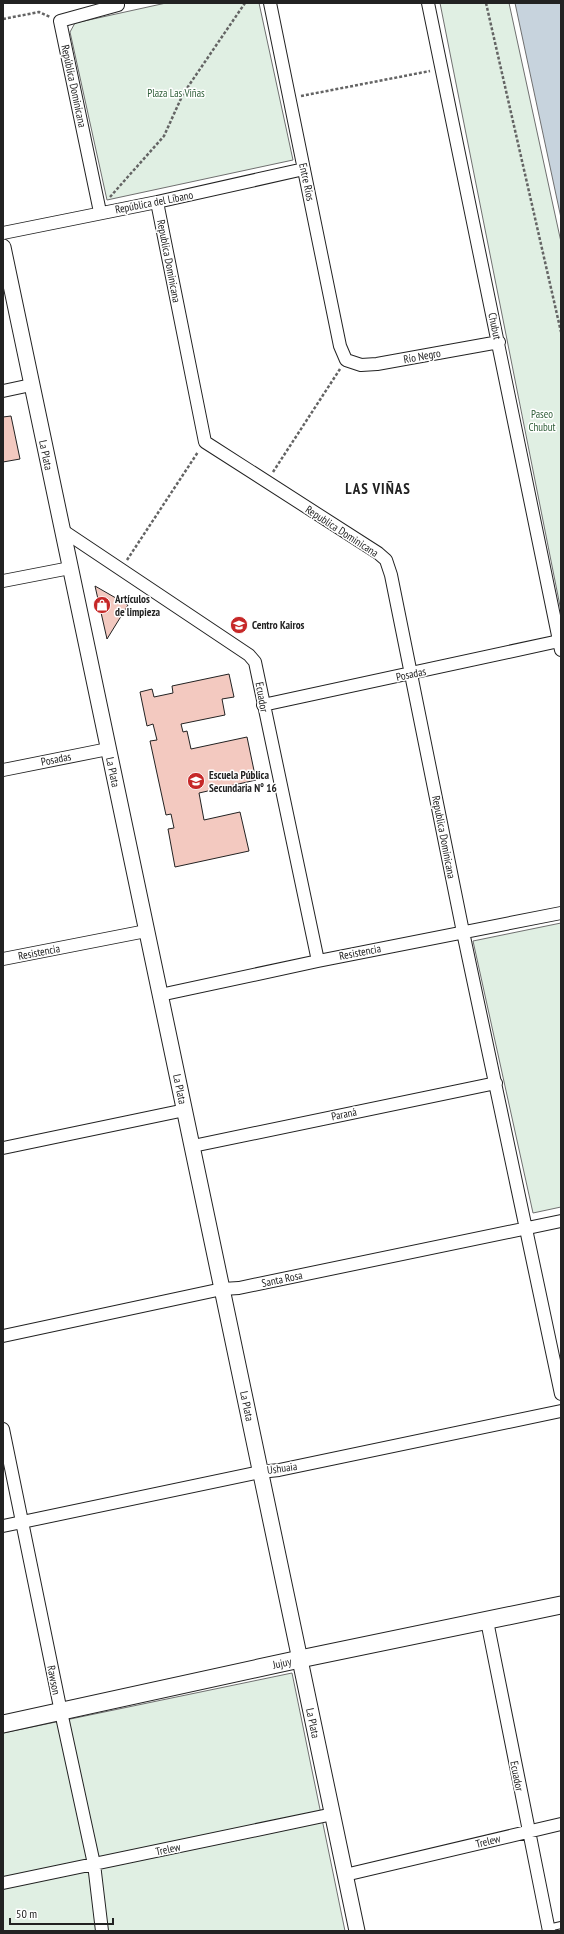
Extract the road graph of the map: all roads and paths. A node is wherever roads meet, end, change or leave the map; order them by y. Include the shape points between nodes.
1 (117, 3) edge
2 (245, 3) edge
3 (270, 3) edge
4 (428, 3) edge
5 (486, 3) edge
6 (3, 20) edge
7 (60, 21) junction
8 (442, 68) junction
9 (289, 98) junction
10 (304, 169) junction
11 (107, 200) dead end
12 (157, 202) junction
13 (100, 212) junction
14 (3, 233) edge
15 (3, 247) edge
16 (561, 332) edge
17 (499, 342) junction
18 (346, 360) junction
19 (31, 385) junction
20 (3, 391) edge
21 (204, 442) junction
22 (267, 482) junction
23 (62, 530) junction
24 (70, 568) junction
25 (121, 568) junction
26 (3, 582) edge
27 (560, 646) edge
28 (412, 674) junction
29 (263, 705) junction
30 (108, 749) junction
31 (3, 770) edge
32 (561, 913) edge
33 (146, 931) junction
34 (463, 932) junction
35 (3, 959) edge
36 (318, 961) junction
37 (160, 995) junction
38 (496, 1083) junction
39 (185, 1110) junction
40 (193, 1146) junction
41 (3, 1148) edge
42 (561, 1221) edge
43 (526, 1228) junction
44 (222, 1289) junction
45 (3, 1336) edge
46 (561, 1394) edge
47 (561, 1411) edge
48 (3, 1429) edge
49 (260, 1472) junction
50 (23, 1522) junction
51 (3, 1526) edge
52 (561, 1605) edge
53 (487, 1621) junction
54 (300, 1659) junction
55 (61, 1712) junction
56 (3, 1724) edge
57 (332, 1814) junction
58 (561, 1824) edge
59 (527, 1831) junction
60 (94, 1864) junction
61 (345, 1875) junction
62 (3, 1883) edge
63 (561, 1925) edge
64 (548, 1930) edge
65 (102, 1931) edge
66 (357, 1931) edge

1 - 7 street via 118,5
2 - 11 path via 183,94 164,136
3 - 9 street, Entre Ríos
4 - 8 street, Chubut
5 - 16 path
6 - 7 path via 39,12
7 - 13 street, República Dominicana
8 - 9 path
8 - 17 street, Chubut
9 - 10 street, Entre Ríos
10 - 12 street, República del Líbano
10 - 18 street, Entre Ríos via 340,346
12 - 13 street, República del Líbano
12 - 21 street, Republica Dominicana
13 - 14 street, República del Líbano
15 - 19 street, La Plata
17 - 18 street, Río Negro via 377,364 360,365
17 - 27 street, Chubut
18 - 22 path
19 - 20 street
19 - 23 street, La Plata
21 - 22 street, Republica Dominicana
21 - 25 path
22 - 28 street, Republica Dominicana via 386,560
23 - 24 street, La Plata
23 - 25 street, Ecuador
24 - 26 street
24 - 30 street, La Plata
25 - 29 street, Ecuador via 249,655 255,662
27 - 28 street, Posadas
28 - 29 street, Posadas
28 - 34 street, Republica Dominicana
29 - 36 street, Ecuador
30 - 31 street, Posadas
30 - 33 street, La Plata
32 - 34 street, Resistencia
33 - 35 street, Resistencia
33 - 37 street, La Plata
34 - 36 street, Resistencia
34 - 38 street, Republica Dominicana
36 - 37 street, Resistencia
37 - 39 street, La Plata
38 - 40 street, Paraná
38 - 43 street, Republica Dominicana
39 - 40 street, La Plata
39 - 41 street
40 - 44 street, La Plata
42 - 43 street, Santa Rosa
43 - 44 street, Santa Rosa via 239,1288
43 - 46 street, Republica Dominicana
44 - 45 street, Santa Rosa
44 - 49 street, La Plata
47 - 49 street, Ushuaia
48 - 50 street, Rawson
49 - 50 street, Ushuaia
49 - 54 street, La Plata
50 - 51 street, Ushuaia
50 - 55 street, Rawson
52 - 53 main road, Jujuy
53 - 54 main road, Jujuy
53 - 59 street, Ecuador
54 - 55 main road, Jujuy
54 - 57 street, La Plata
55 - 56 main road, Jujuy
55 - 60 street, Rawson
57 - 60 street, Trelew
57 - 61 street, La Plata
58 - 59 street, Trelew
59 - 61 street, Trelew
59 - 64 street, Ecuador
60 - 62 street, Trelew
60 - 65 street, Rawson
61 - 66 street, La Plata
63 - 64 lane

